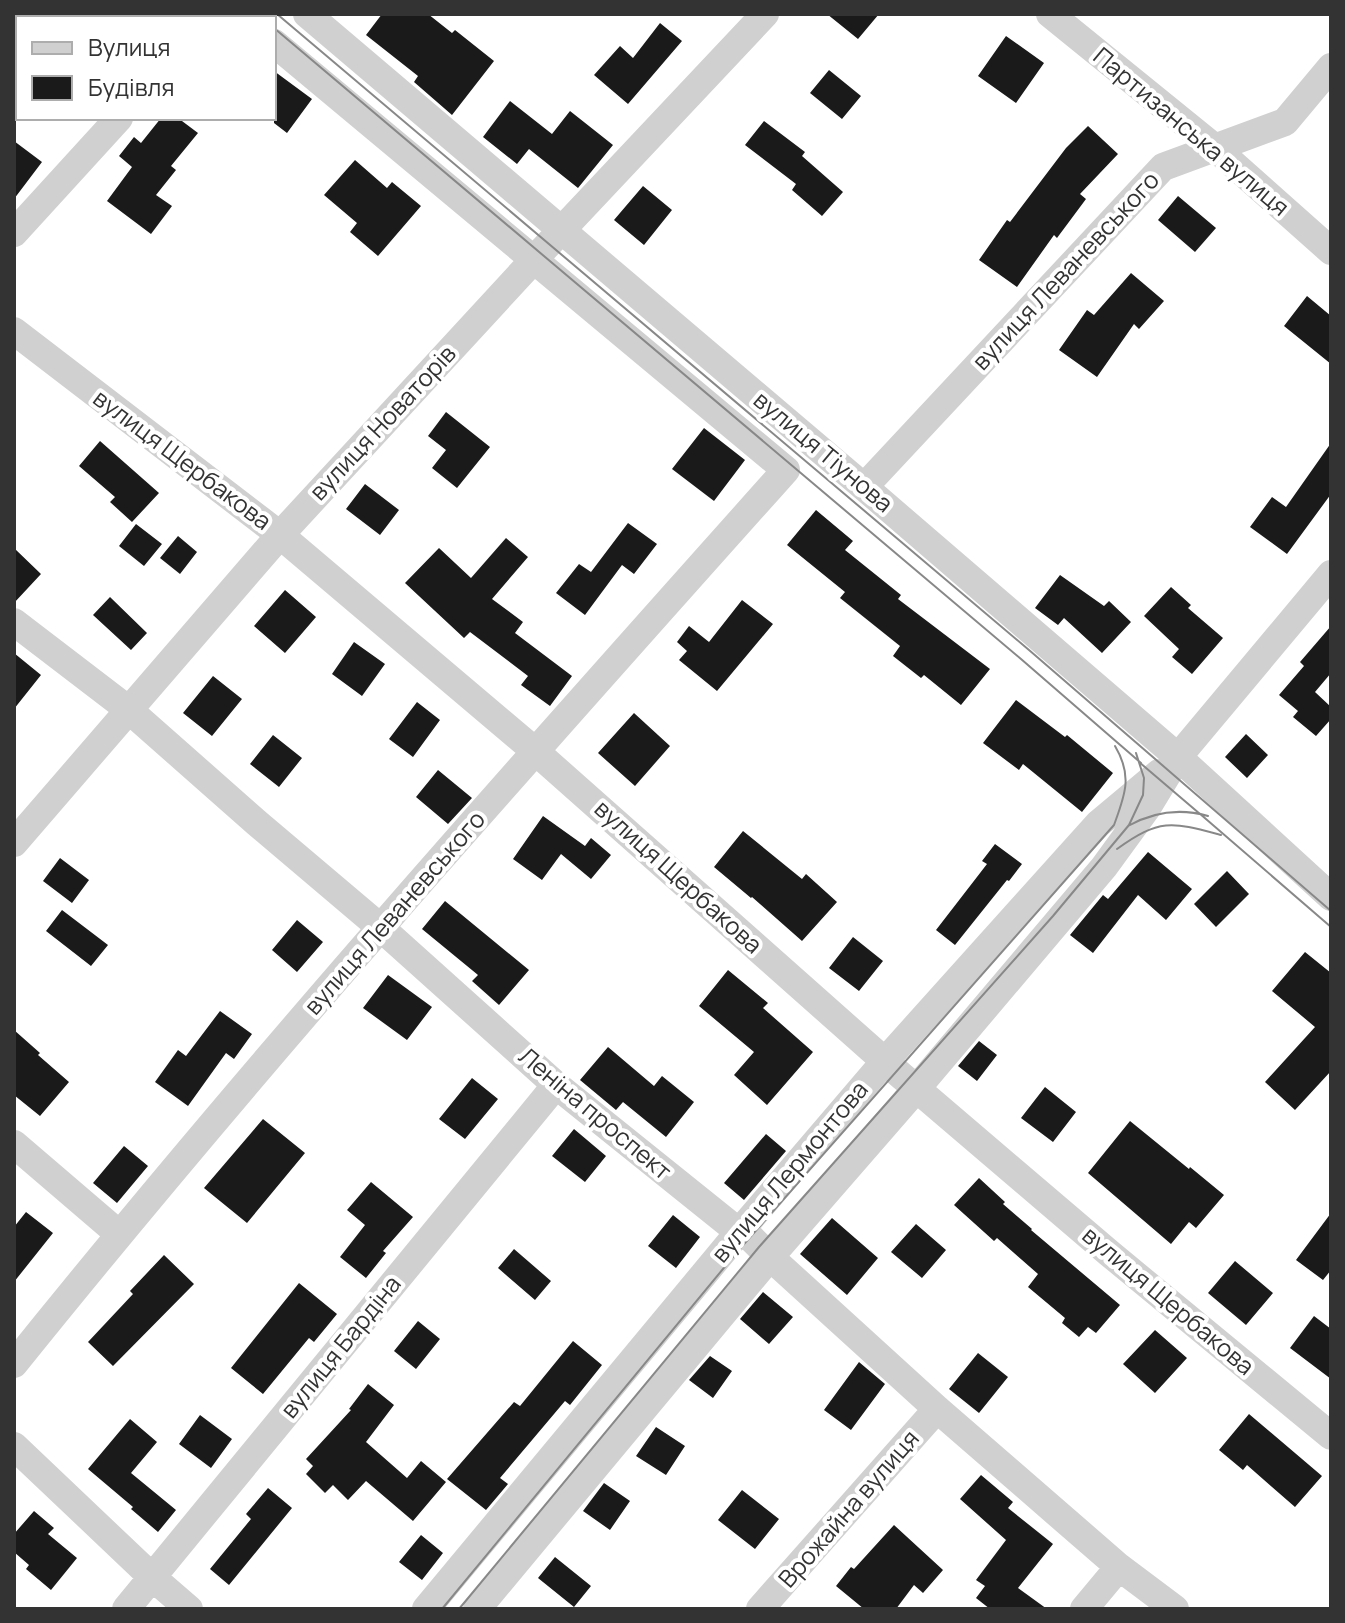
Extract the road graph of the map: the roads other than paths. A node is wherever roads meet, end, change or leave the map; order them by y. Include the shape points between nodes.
1 (307, 14) edge
2 (765, 14) edge
3 (1050, 14) edge
4 (276, 45) edge
5 (1331, 67) edge
6 (117, 120) edge
7 (1214, 147) junction
8 (561, 230) junction
9 (14, 233) edge
10 (1331, 251) edge
11 (534, 259) junction
12 (14, 331) edge
13 (864, 487) junction
14 (280, 535) junction
15 (1331, 574) edge
16 (14, 622) edge
17 (129, 710) junction
18 (535, 751) junction
19 (1178, 757) junction
20 (14, 843) edge
21 (1331, 897) edge
22 (381, 928) junction
23 (885, 1061) junction
24 (556, 1085) junction
25 (917, 1088) junction
26 (14, 1144) edge
27 (739, 1232) junction
28 (119, 1234) junction
29 (770, 1257) junction
30 (14, 1364) edge
31 (937, 1409) junction
32 (1331, 1436) edge
33 (14, 1446) edge
34 (1119, 1567) junction
35 (152, 1577) junction
36 (126, 1609) edge
37 (189, 1609) edge
38 (426, 1609) edge
39 (477, 1609) edge
40 (760, 1609) edge
41 (1084, 1609) edge
42 (1175, 1609) edge

1 - 8 street, вулиця Тіунова
2 - 8 street, вулиця Новаторів
3 - 7 street, Партизанська вулиця
4 - 11 street
5 - 7 street, вулиця Леваневського via 1285,122
6 - 9 street
7 - 10 street, Партизанська вулиця
7 - 13 street, вулиця Леваневського via 1163,167
8 - 11 street, вулиця Новаторів
8 - 13 street, вулиця Тіунова
11 - 14 street, вулиця Новаторів
11 - 18 street, вулиця Леваневського via 786,470
12 - 14 street, вулиця Щербакова
13 - 19 street, вулиця Тіунова
14 - 17 street, вулиця Новаторів
14 - 18 street, вулиця Щербакова
15 - 19 street, вулиця Лермонтова
16 - 17 street, Леніна проспект
17 - 20 street, вулиця Новаторів
17 - 22 street, Леніна проспект
18 - 22 street, вулиця Леваневського
18 - 23 street, вулиця Щербакова
19 - 21 street, вулиця Тіунова
19 - 23 street, вулиця Лермонтова via 1098,824
19 - 25 street, вулиця Лермонтова via 1104,867
22 - 24 street, Леніна проспект
22 - 28 street, вулиця Леваневського
23 - 25 street, вулиця Щербакова
23 - 27 street, вулиця Лермонтова
24 - 27 street, Леніна проспект
24 - 35 street, вулиця Бардіна
25 - 29 street, вулиця Лермонтова
25 - 32 street, вулиця Щербакова
26 - 28 street
27 - 29 street, Леніна проспект
27 - 38 street, вулиця Лермонтова
28 - 30 street, вулиця Леваневського
29 - 31 street, Леніна проспект
29 - 39 street, вулиця Лермонтова
31 - 34 street, Леніна проспект
31 - 40 street, Врожайна вулиця
33 - 35 street
34 - 41 street
34 - 42 street, Леніна проспект
35 - 36 street, вулиця Бардіна
35 - 37 street

